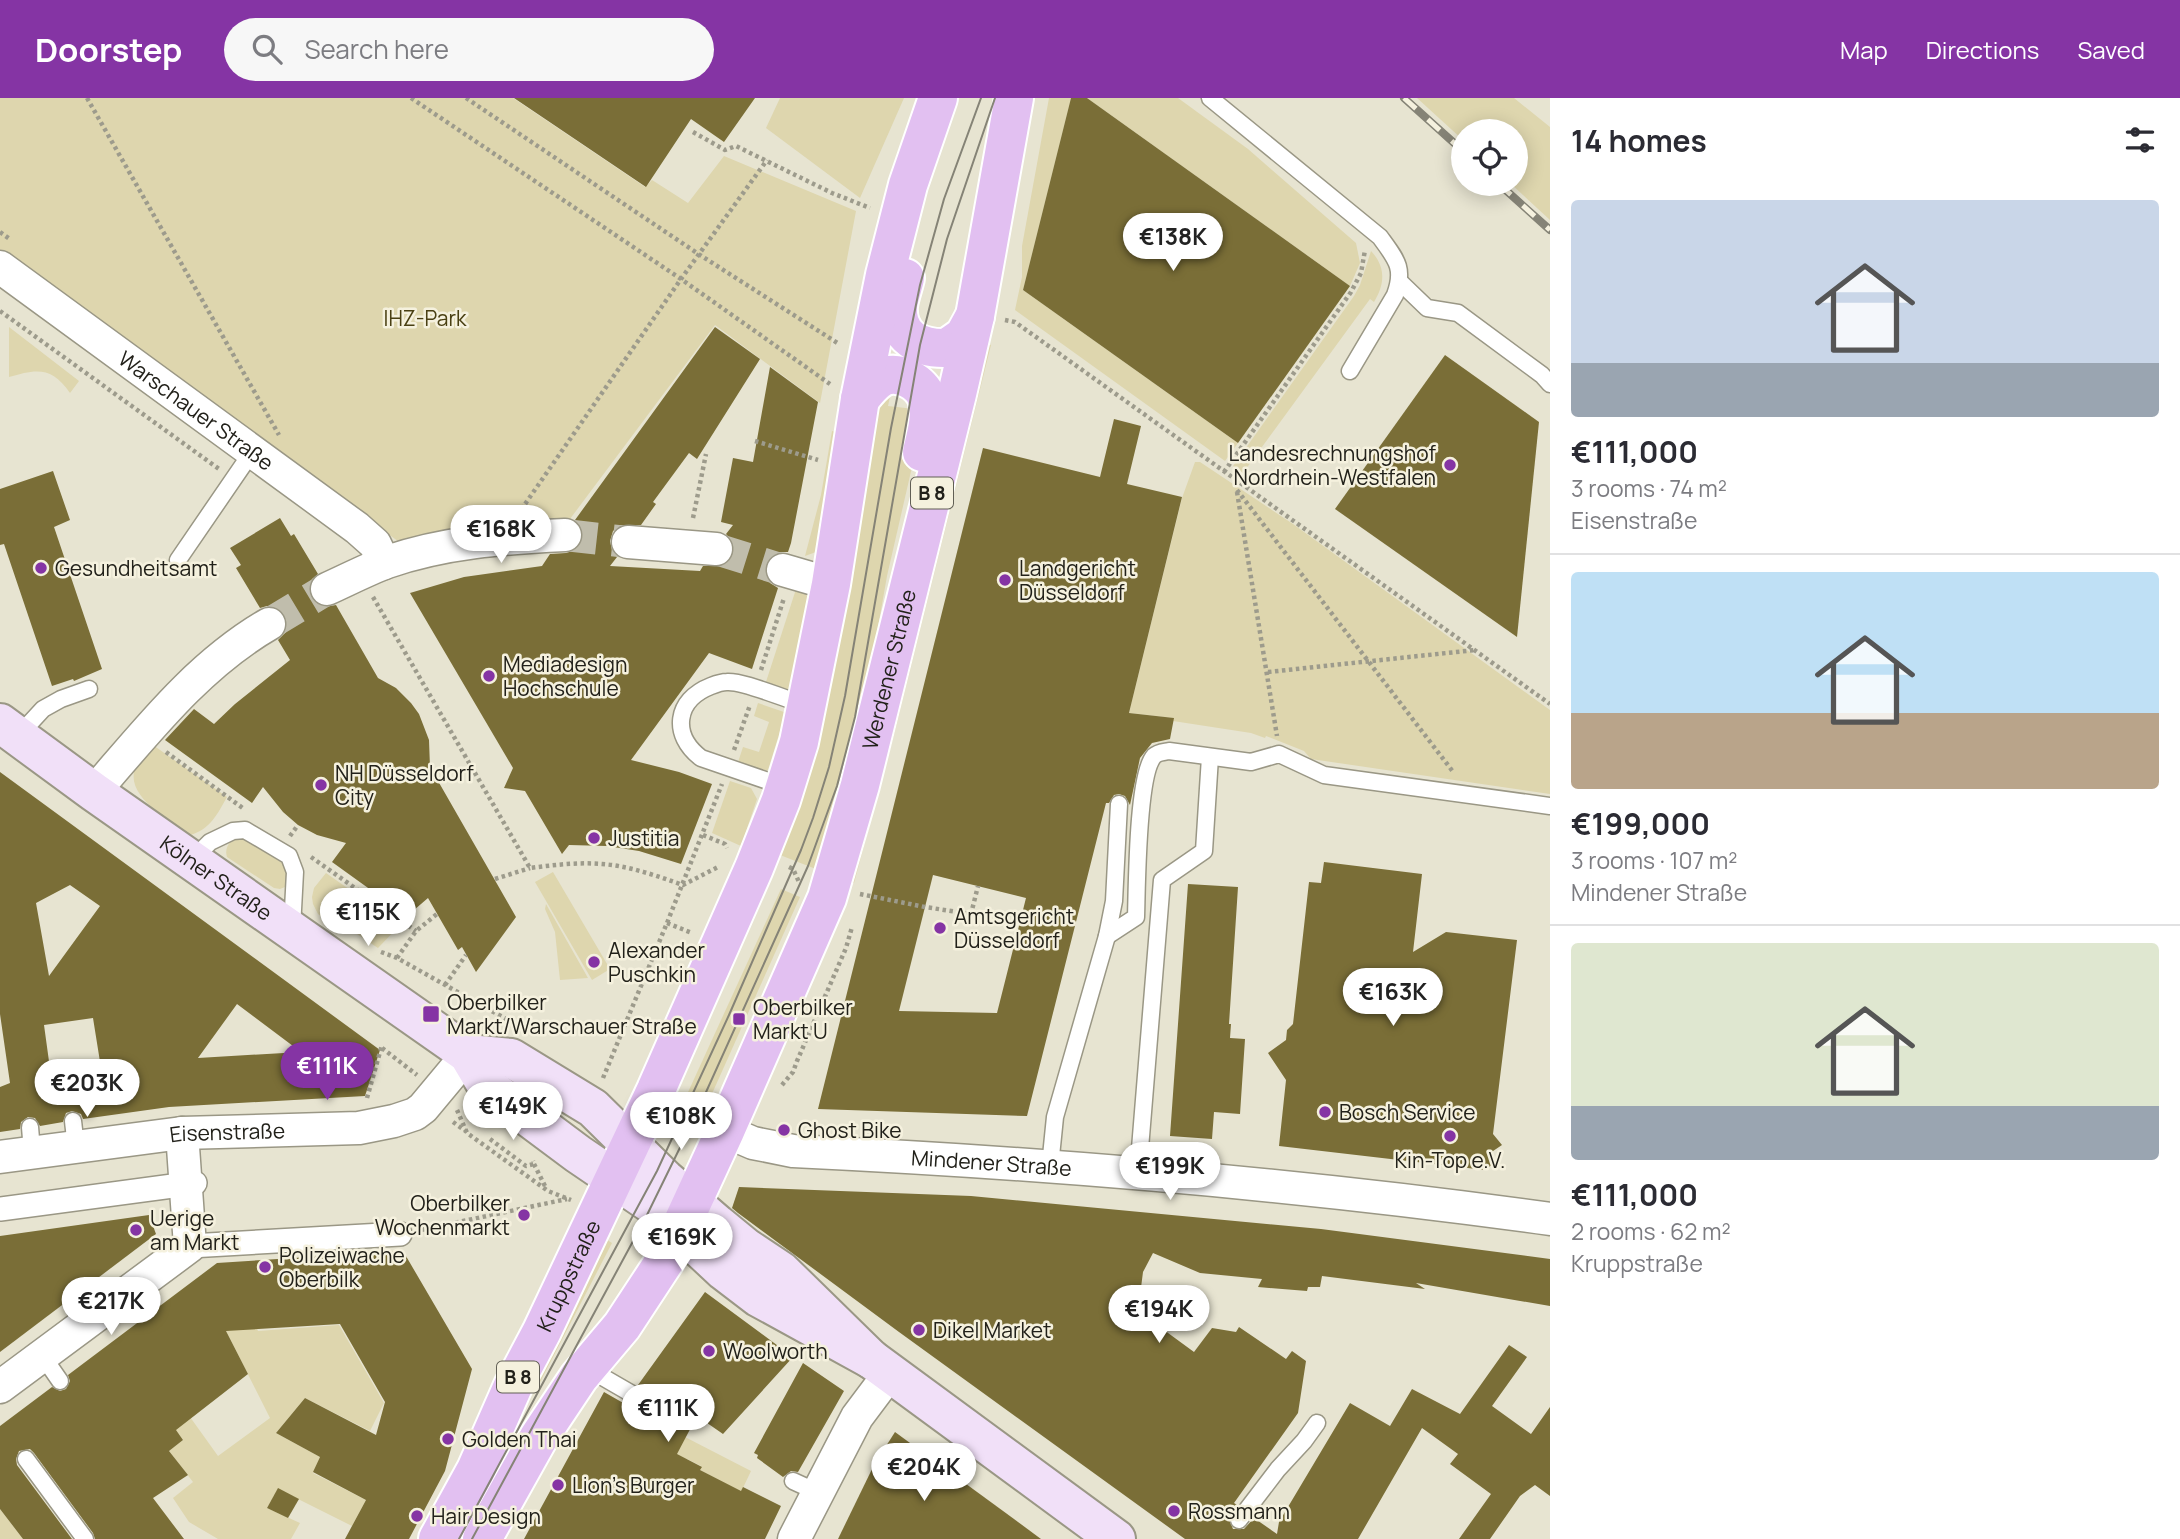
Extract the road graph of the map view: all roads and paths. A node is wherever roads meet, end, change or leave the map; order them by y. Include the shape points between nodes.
1 (87, 98) edge
2 (411, 98) edge
3 (466, 98) edge
4 (938, 98) edge
5 (956, 98) edge
6 (1014, 98) edge
7 (1210, 98) edge
8 (693, 132) dead end
9 (767, 160) junction
10 (870, 209) dead end
11 (0, 232) edge
12 (1361, 240) dead end
13 (6, 254) edge
14 (700, 255) junction
15 (681, 279) junction
16 (1400, 282) junction
17 (0, 311) edge
18 (994, 319) junction
19 (842, 346) dead end
20 (1350, 371) dead end
21 (1550, 384) edge
22 (843, 386) junction
23 (266, 424) dead end
24 (277, 431) junction
25 (286, 441) dead end
26 (755, 442) dead end
27 (252, 452) junction
28 (706, 453) dead end
29 (822, 454) dead end
30 (820, 461) junction
31 (818, 472) dead end
32 (1224, 472) junction
33 (234, 480) junction
34 (1241, 484) junction
35 (1237, 490) junction
36 (510, 509) dead end
37 (565, 535) tunnel mouth
38 (628, 542) tunnel mouth
39 (701, 547) joint
40 (178, 560) dead end
41 (372, 569) junction
42 (788, 571) joint
43 (831, 584) junction
44 (327, 589) tunnel mouth
45 (901, 617) junction
46 (269, 624) tunnel mouth
47 (1475, 650) junction
48 (1369, 662) junction
49 (1268, 672) junction
50 (89, 689) dead end
51 (755, 690) junction
52 (809, 690) junction
53 (1550, 704) edge
54 (9, 730) edge
55 (1279, 754) junction
56 (1210, 757) junction
57 (728, 768) junction
58 (94, 792) junction
59 (1469, 793) junction
60 (781, 800) junction
61 (1119, 804) dead end
62 (1550, 806) edge
63 (703, 835) junction
64 (731, 858) dead end
65 (191, 860) junction
66 (722, 864) dead end
67 (787, 866) dead end
68 (530, 868) junction
69 (495, 879) dead end
70 (683, 885) junction
71 (978, 886) dead end
72 (805, 888) dead end
73 (871, 897) dead end
74 (437, 914) dead end
75 (667, 923) junction
76 (292, 930) junction
77 (692, 933) dead end
78 (1107, 936) junction
79 (466, 955) dead end
80 (468, 1054) junction
81 (604, 1075) dead end
82 (438, 1091) junction
83 (453, 1122) dead end
84 (359, 1128) junction
85 (725, 1131) junction
86 (181, 1133) junction
87 (467, 1133) junction
88 (490, 1139) dead end
89 (0, 1157) edge
90 (622, 1161) junction
91 (1051, 1166) junction
92 (1138, 1173) junction
93 (190, 1184) junction
94 (548, 1191) junction
95 (0, 1209) edge
96 (686, 1217) junction
97 (1550, 1219) edge
98 (400, 1234) joint
99 (190, 1246) junction
100 (42, 1355) junction
101 (880, 1366) junction
102 (587, 1368) junction
103 (60, 1381) dead end
104 (0, 1387) edge
105 (632, 1394) dead end
106 (1317, 1423) dead end
107 (26, 1460) dead end
108 (1239, 1520) dead end
109 (85, 1539) edge
110 (438, 1539) edge
111 (482, 1539) edge
112 (794, 1539) edge
113 (1116, 1539) edge

1 - 24 path
2 - 15 path
3 - 14 path
4 - 22 main road, B 8 via 904,198 885,275
5 - 18 main road via 932,167 898,307 899,322 920,345 947,348
6 - 18 main road, Werdener Straße / B 8
7 - 16 lane via 1380,237 1392,253
8 - 9 path via 725,150 736,146
9 - 10 path
9 - 14 path
11 - 13 path
12 - 32 path via 1365,249 1361,273 1351,292
13 - 27 street, Warschauer Straße
14 - 15 path
14 - 19 path
15 - 22 path
15 - 36 path via 523,507
16 - 20 lane
16 - 21 lane via 1427,308 1458,313
17 - 33 path
18 - 32 path via 1139,409
18 - 45 main road, Werdener Straße / B 8
22 - 43 main road, B 8
22 - 45 main road via 871,385 890,374 901,374 920,386 926,397 925,439 892,579
23 - 24 path
24 - 25 path
26 - 30 path
27 - 33 lane
27 - 41 street, Warschauer Straße via 375,544
28 - 39 path
29 - 30 path
30 - 31 path
32 - 34 path
33 - 40 lane
34 - 35 path
34 - 47 path
35 - 48 path
35 - 49 path
37 - 41 street via 464,543
38 - 39 street
41 - 44 street
41 - 68 path
42 - 43 street
42 - 51 path
43 - 52 main road, B 8
45 - 85 main road, Werdener Straße / B 8 via 832,884
46 - 58 street via 225,654 181,693
47 - 48 path
47 - 53 path
48 - 49 path
48 - 59 path
49 - 55 path
50 - 54 lane via 61,699
51 - 52 lane via 791,700
51 - 57 path
51 - 57 lane via 728,682 718,684 693,695 682,712 682,733 693,752
52 - 60 main road, B 8
54 - 58 main road, Kölner Straße
55 - 56 lane via 1251,762
55 - 59 lane via 1324,775
56 - 78 lane via 1169,751 1150,763 1139,834 1136,917
56 - 92 lane via 1204,851 1162,880
57 - 60 lane via 768,781
57 - 63 path
58 - 65 main road, Kölner Straße
59 - 62 lane
60 - 90 main road, B 8
61 - 78 lane via 1114,901
63 - 64 path via 726,844
63 - 70 path
65 - 76 main road, Kölner Straße
65 - 76 lane via 210,842 244,830 289,856 295,872
66 - 70 path
67 - 72 path
68 - 69 path
68 - 70 path via 603,864
70 - 75 path
71 - 73 path via 971,914
74 - 79 path via 416,931 397,958 444,985
75 - 77 path
75 - 81 path
76 - 80 main road, Kölner Straße
78 - 91 lane via 1055,1117
80 - 82 street, Eisenstraße
80 - 90 main road, Kölner Straße via 488,1086
82 - 84 street, Eisenstraße via 415,1114
82 - 84 path via 382,1046
82 - 87 path via 454,1104
83 - 87 path
84 - 86 street, Eisenstraße
85 - 91 street, Mindener Straße via 793,1152
85 - 96 main road, Werdener Straße / B 8
86 - 89 street, Eisenstraße via 31,1139
86 - 93 street
87 - 94 path
88 - 94 path via 526,1166 533,1161
90 - 96 main road, Kölner Straße via 653,1205
90 - 110 main road, Kruppstraße / B 8 via 476,1470
91 - 92 street, Mindener Straße
92 - 97 street, Mindener Straße
93 - 95 street
93 - 99 street
94 - 98 path via 568,1199
96 - 101 main road, Kölner Straße via 724,1271 758,1297
96 - 102 main road, B 8 via 666,1259
98 - 99 street
99 - 100 street
100 - 103 lane
100 - 104 street
101 - 112 street via 857,1417 805,1487
101 - 113 main road, Kölner Straße
102 - 105 lane
102 - 111 main road, B 8 via 539,1437
106 - 108 lane
107 - 109 lane

